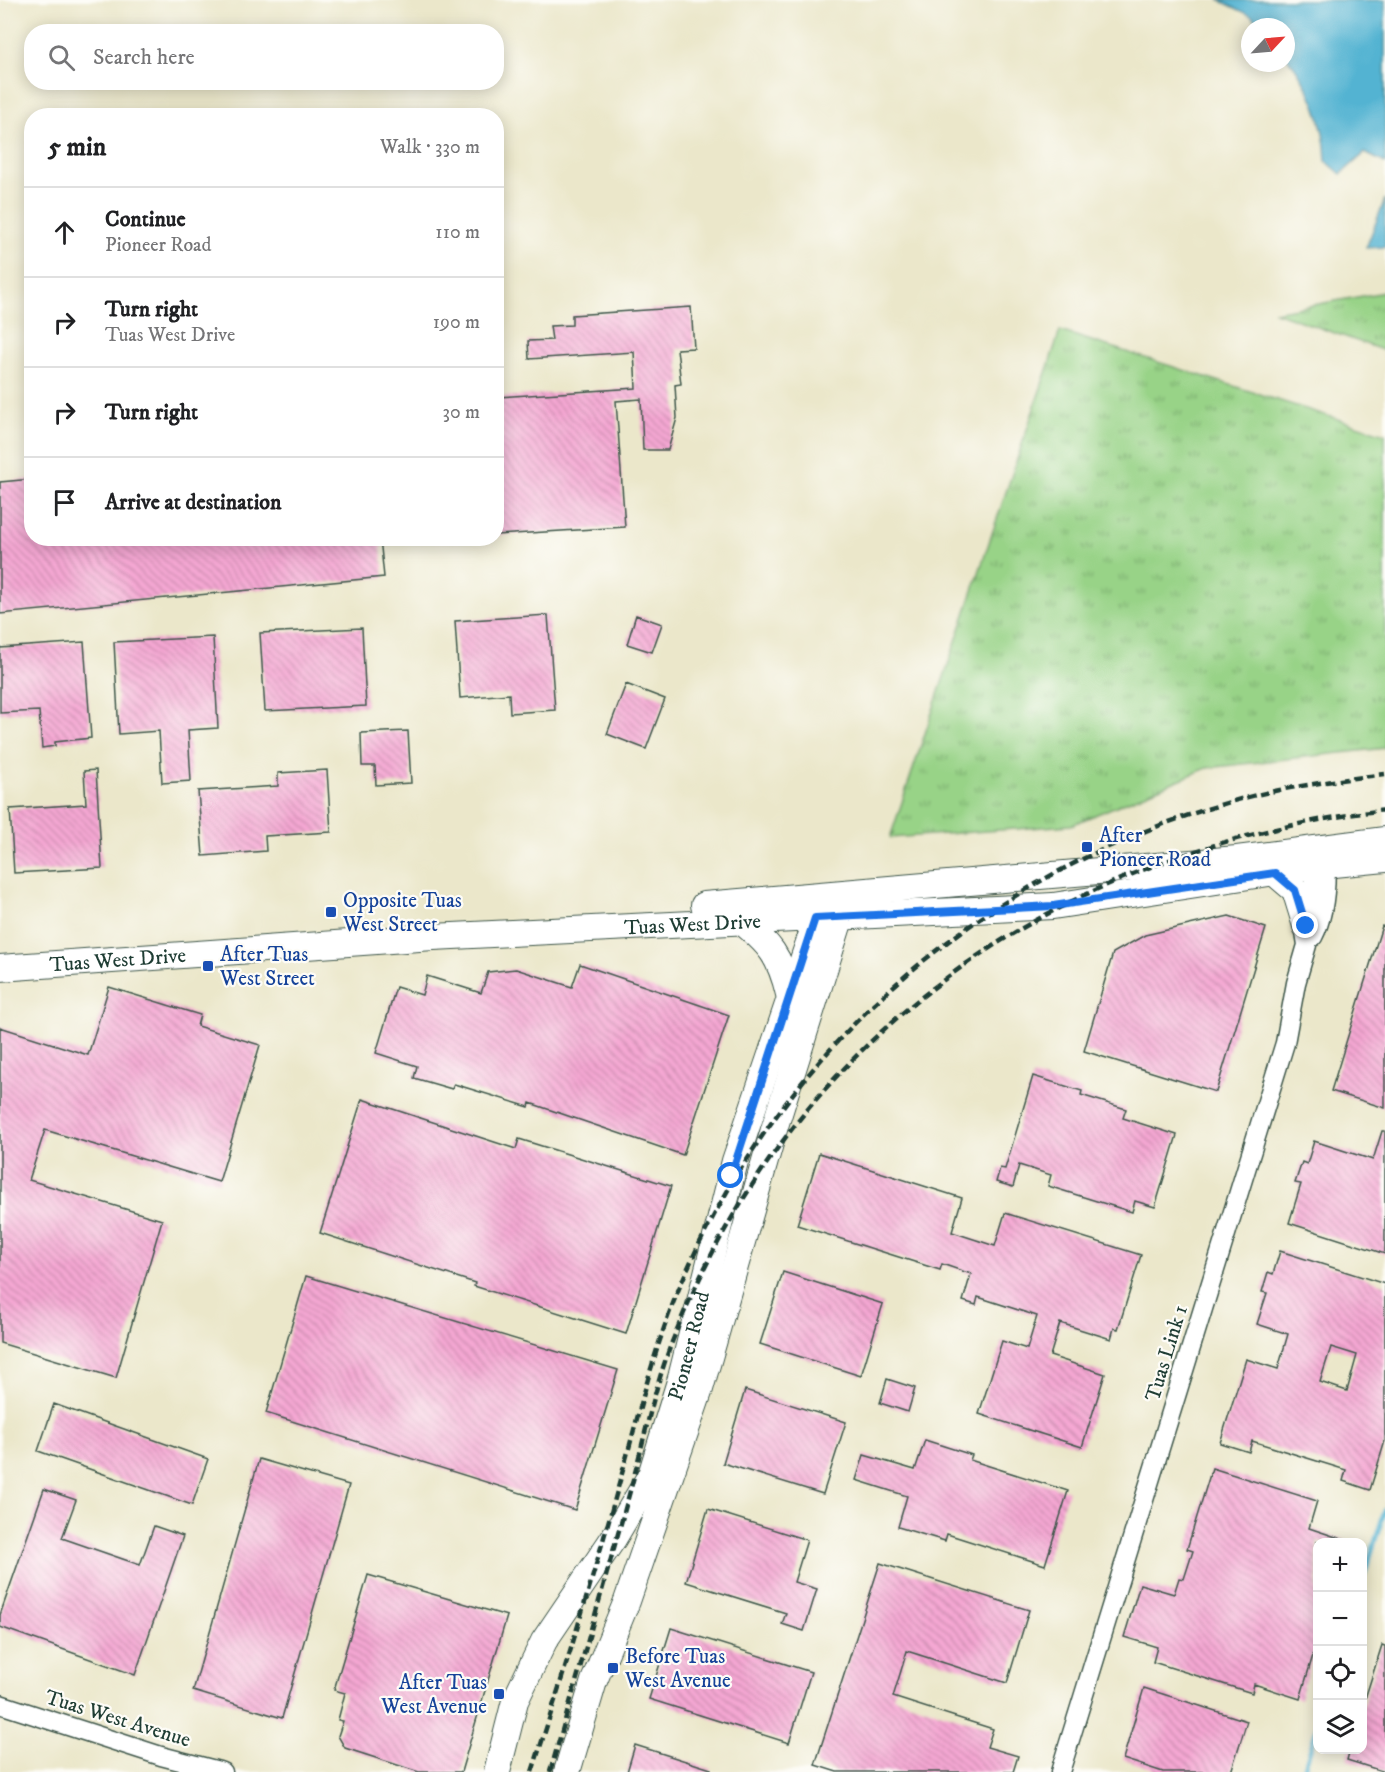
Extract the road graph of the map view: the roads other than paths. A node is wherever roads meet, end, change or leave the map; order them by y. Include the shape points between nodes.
1 (1385, 840) edge
2 (1319, 857) junction
3 (1385, 859) edge
4 (1275, 873) junction
5 (832, 906) junction
6 (740, 920) junction
7 (360, 935) junction
8 (1306, 936) junction
9 (0, 954) edge
10 (0, 968) edge
11 (789, 994) junction
12 (0, 1704) edge
13 (223, 1772) edge
14 (497, 1772) edge
15 (567, 1772) edge
16 (1060, 1772) edge

1 - 2 main road, Tuas West Drive
2 - 3 main road, Tuas West Drive
2 - 4 main road, Tuas West Drive
2 - 5 main road, Tuas West Drive via 1237,859
2 - 8 street, Tuas Link 1
4 - 5 main road, Tuas West Drive via 1053,906
4 - 8 main road via 1295,890
5 - 6 main road, Tuas West Drive
5 - 7 main road, Tuas West Drive
5 - 11 main road, Pioneer Road
5 - 15 main road, Pioneer Road via 775,1126 700,1389 627,1601 594,1681
6 - 7 main road, Tuas West Drive
6 - 11 main road via 773,949 782,965
7 - 9 main road, Tuas West Drive
7 - 10 main road, Tuas West Drive
8 - 16 street, Tuas Link 1 via 1285,1043
11 - 14 main road, Pioneer Road via 735,1161 681,1378 651,1475 544,1641 515,1701
12 - 13 street, Tuas West Avenue via 160,1756

